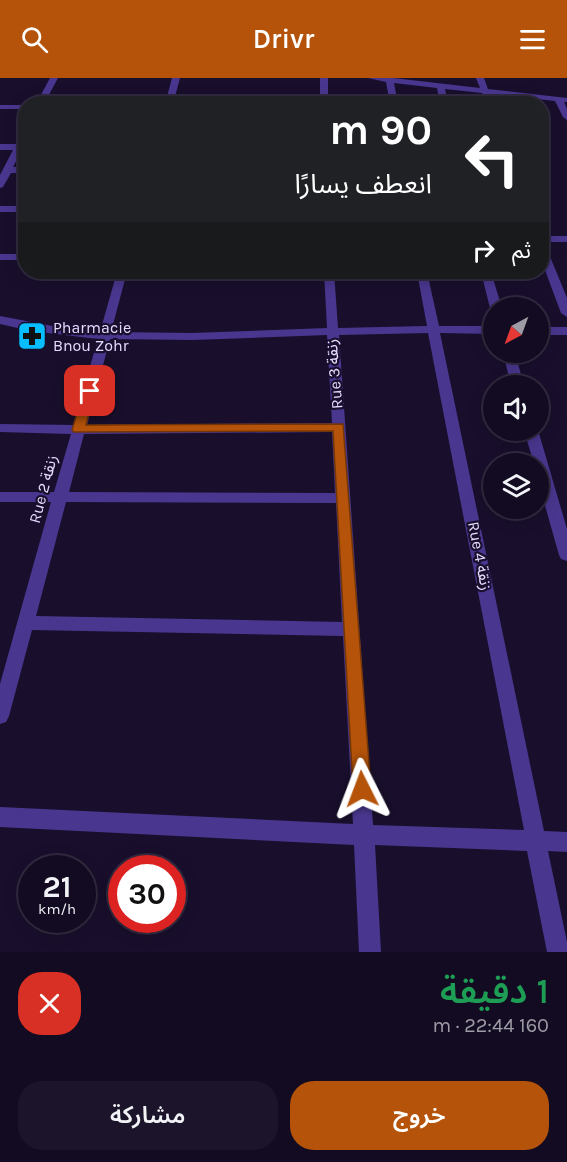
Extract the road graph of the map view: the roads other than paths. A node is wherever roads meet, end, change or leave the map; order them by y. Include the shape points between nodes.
1 (54, 78) edge
2 (176, 78) edge
3 (324, 78) edge
4 (372, 78) edge
5 (480, 78) edge
6 (390, 80) junction
7 (440, 85) junction
8 (485, 90) junction
9 (44, 96) edge
10 (171, 96) edge
11 (324, 96) edge
12 (393, 96) edge
13 (442, 96) edge
14 (487, 96) edge
15 (536, 96) edge
16 (562, 99) edge
17 (0, 107) edge
18 (18, 107) edge
19 (567, 117) edge
20 (0, 147) edge
21 (18, 147) joint
22 (7, 170) junction
23 (18, 170) edge
24 (0, 185) edge
25 (0, 208) edge
26 (18, 208) edge
27 (549, 239) edge
28 (567, 239) edge
29 (0, 257) edge
30 (18, 257) edge
31 (549, 267) edge
32 (120, 279) edge
33 (329, 279) edge
34 (423, 279) edge
35 (488, 279) edge
36 (493, 297) edge
37 (567, 313) edge
38 (0, 320) edge
39 (434, 329) junction
40 (483, 330) edge
41 (549, 331) edge
42 (567, 331) edge
43 (331, 332) junction
44 (106, 334) junction
45 (339, 427) junction
46 (0, 428) edge
47 (78, 430) junction
48 (534, 441) edge
49 (0, 497) edge
50 (60, 498) junction
51 (344, 498) junction
52 (567, 555) edge
53 (26, 623) junction
54 (352, 629) junction
55 (0, 716) edge
56 (0, 817) edge
57 (364, 835) junction
58 (537, 841) junction
59 (567, 842) edge
60 (370, 952) edge
61 (558, 952) edge

1 - 9 street
2 - 10 street
3 - 11 street
4 - 6 street
5 - 8 street
6 - 7 street
6 - 12 street
7 - 8 street
7 - 13 street
8 - 14 street
8 - 15 street
16 - 19 street
17 - 18 street
20 - 21 street
21 - 22 street
22 - 23 street
22 - 24 street
25 - 26 street
27 - 28 street
29 - 30 street
31 - 37 street
32 - 44 street, Rue 2 زنقة
33 - 43 street, Rue 3 زنقة
34 - 39 street, Rue 4 زنقة
35 - 36 street
38 - 44 street
39 - 40 street
39 - 43 street
39 - 58 street, Rue 4 زنقة
41 - 42 street
43 - 44 street
43 - 45 street, Rue 3 زنقة
44 - 47 street, Rue 2 زنقة
45 - 47 street
45 - 51 street, Rue 3 زنقة
46 - 47 street
47 - 50 street, Rue 2 زنقة
48 - 52 street
49 - 50 street
50 - 51 street
50 - 53 street, Rue 2 زنقة
51 - 54 street, Rue 3 زنقة
53 - 54 street
53 - 55 street, Rue 2 زنقة
54 - 57 street, Rue 3 زنقة
56 - 57 street
57 - 58 street
57 - 60 street, Rue 3 زنقة
58 - 59 street
58 - 61 street, Rue 4 زنقة

